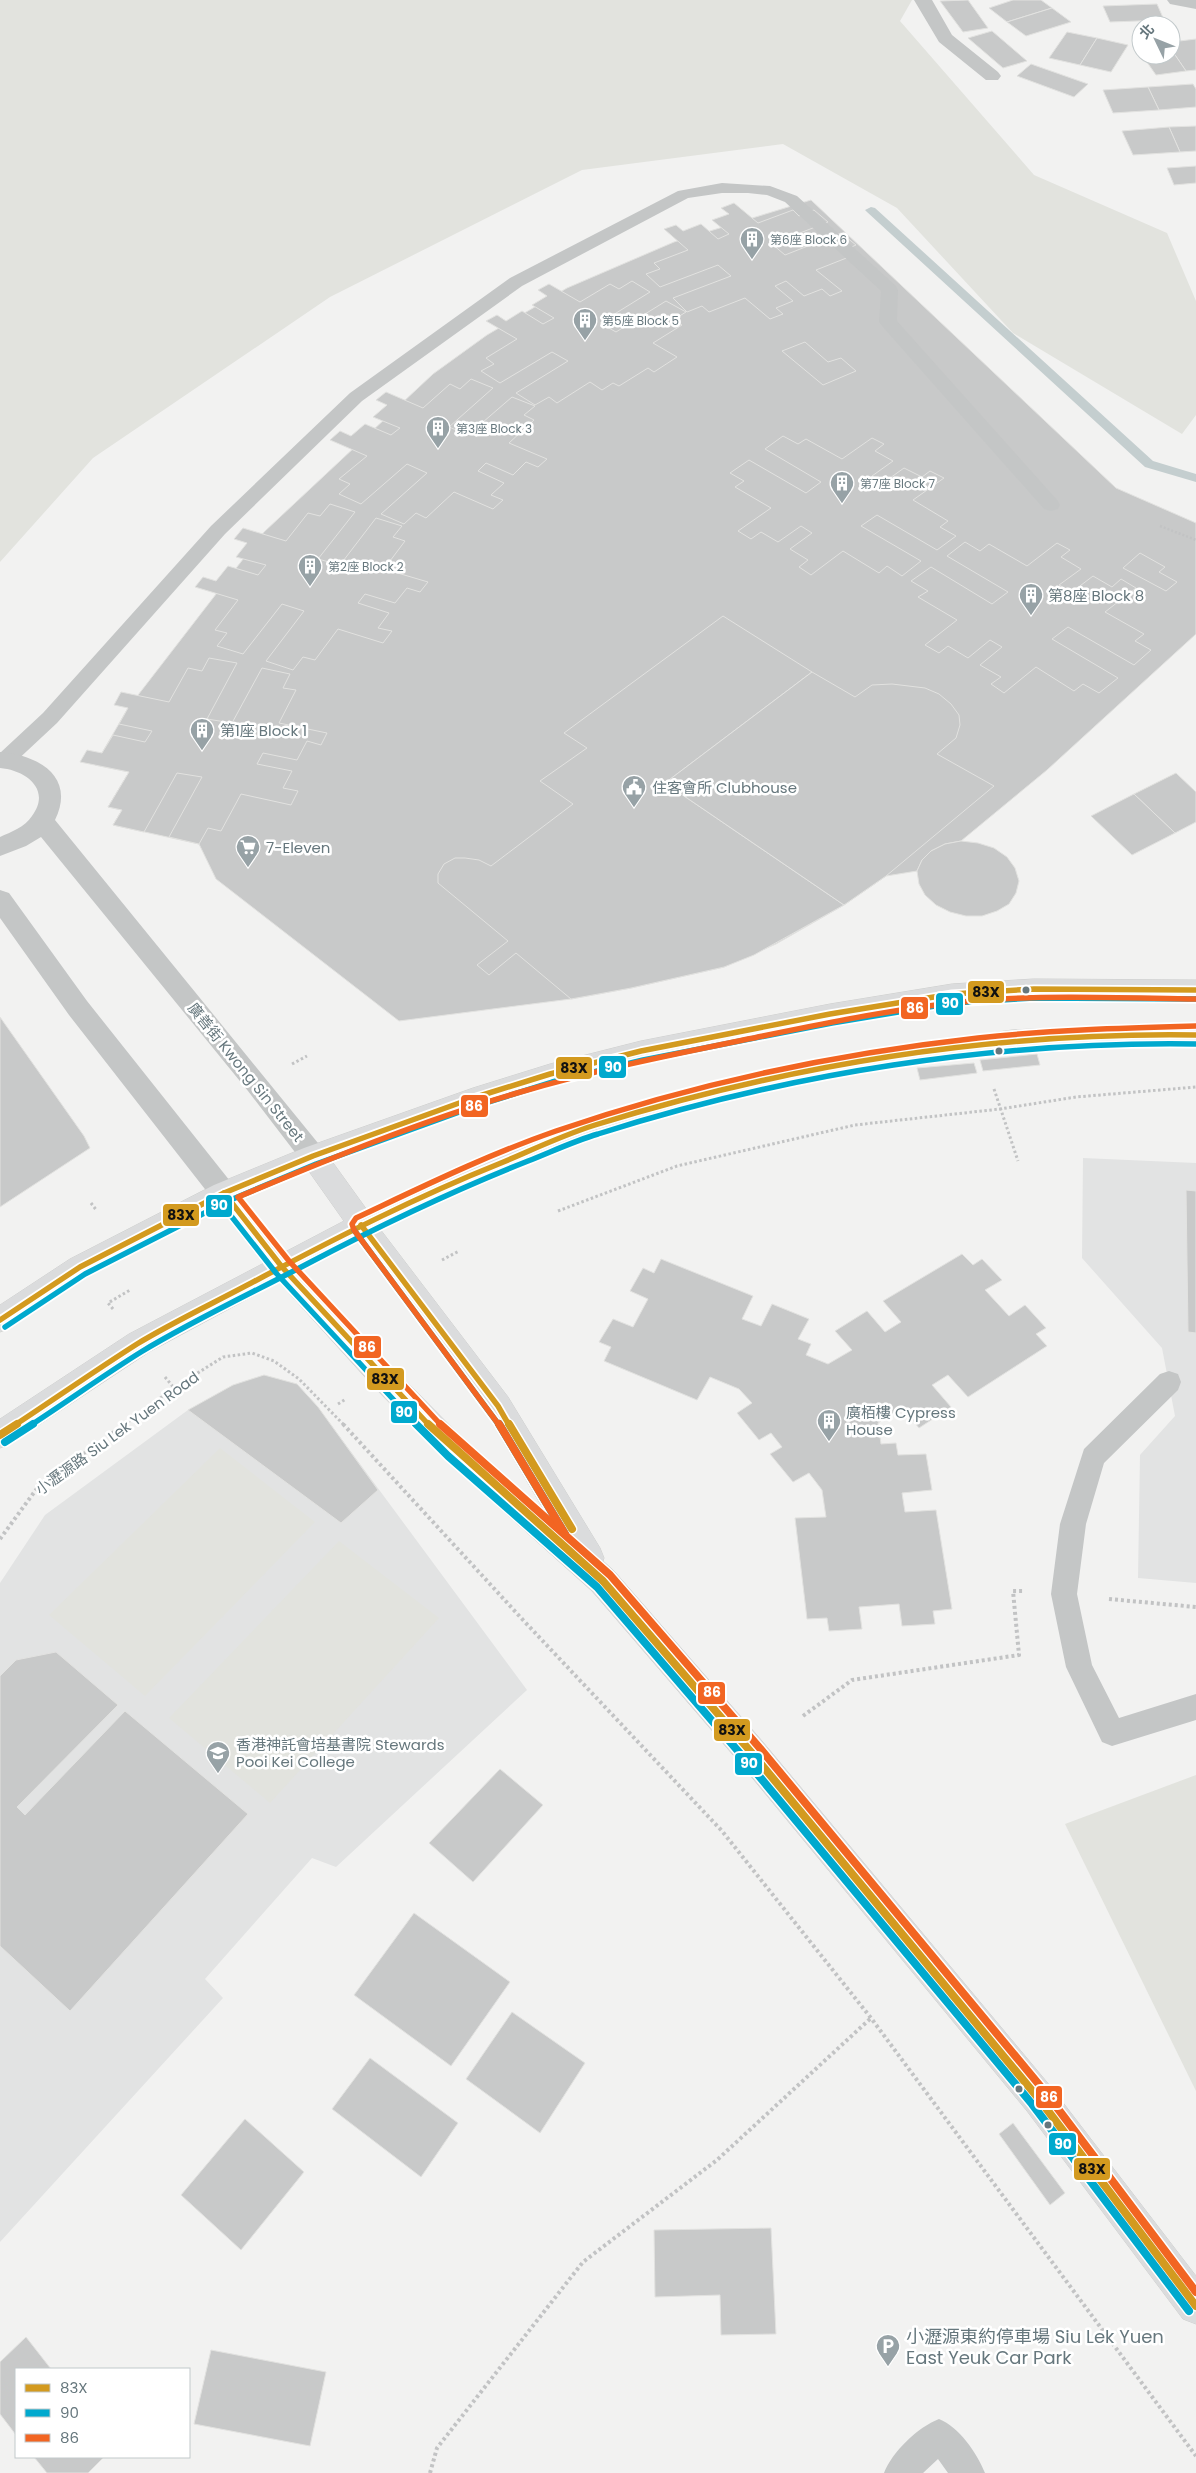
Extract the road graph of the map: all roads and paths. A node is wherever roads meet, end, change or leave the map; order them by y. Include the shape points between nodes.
1 (923, 0) edge
2 (1176, 0) edge
3 (1196, 4) edge
4 (992, 76) dead end
5 (1051, 505) dead end
6 (1160, 526) dead end
7 (1196, 540) edge
8 (2, 760) edge
9 (42, 821) junction
10 (0, 847) edge
11 (0, 899) edge
12 (1196, 990) edge
13 (1196, 1035) edge
14 (307, 1056) dead end
15 (290, 1066) dead end
16 (1196, 1087) edge
17 (994, 1089) dead end
18 (1000, 1109) junction
19 (312, 1156) junction
20 (1018, 1161) dead end
21 (224, 1194) junction
22 (91, 1203) dead end
23 (558, 1211) dead end
24 (98, 1212) dead end
25 (361, 1225) junction
26 (282, 1267) junction
27 (0, 1320) edge
28 (1170, 1382) dead end
29 (0, 1435) edge
30 (0, 1539) edge
31 (603, 1581) junction
32 (1064, 1594) junction
33 (1196, 1607) edge
34 (1196, 1708) edge
35 (803, 1716) dead end
36 (871, 2018) junction
37 (1196, 2306) edge
38 (1196, 2456) edge
39 (430, 2473) edge
40 (900, 2473) edge
41 (969, 2473) edge

1 - 4 street via 945,38
2 - 3 street
5 - 8 lane via 888,322 890,290 791,199 770,191 748,188 684,194 516,282 356,397 218,530 50,718
6 - 7 path
8 - 9 street via 22,764 36,771 46,782 51,794 49,808
9 - 10 street via 16,841
9 - 19 street, 廣善街 Kwong Sin Street
11 - 21 street, 廣善街 Kwong Sin Street via 78,1008
12 - 19 street via 1034,989 952,994 830,1014 642,1051 550,1074
13 - 25 street via 1137,1034 1012,1040 832,1068 723,1090 593,1126 450,1183
14 - 15 path
16 - 18 path via 1076,1097
17 - 18 path
18 - 20 path
18 - 23 path via 855,1124 677,1166
19 - 21 street
19 - 25 street, 廣善街 Kwong Sin Street
21 - 26 street, 廣善街 Kwong Sin Street
21 - 27 street via 89,1262
22 - 24 path
25 - 26 street
25 - 31 street, 廣善街 Kwong Sin Street via 498,1406
26 - 29 street via 139,1343
26 - 31 street, 廣善街 Kwong Sin Street via 454,1449
28 - 32 lane via 1093,1457 1073,1524
30 - 36 path, 小瀝源路 Siu Lek Yuen Road via 38,1488 174,1388 223,1357 252,1353 274,1361 299,1379 352,1433 722,1831
31 - 37 street, 廣善街 Kwong Sin Street via 751,1752 1039,2099
32 - 33 path
32 - 34 lane via 1079,1667 1112,1733
32 - 35 path via 1012,1590 1019,1656 852,1680
36 - 38 path
36 - 39 path via 717,2160 582,2262 437,2448
40 - 41 lane via 939,2434

